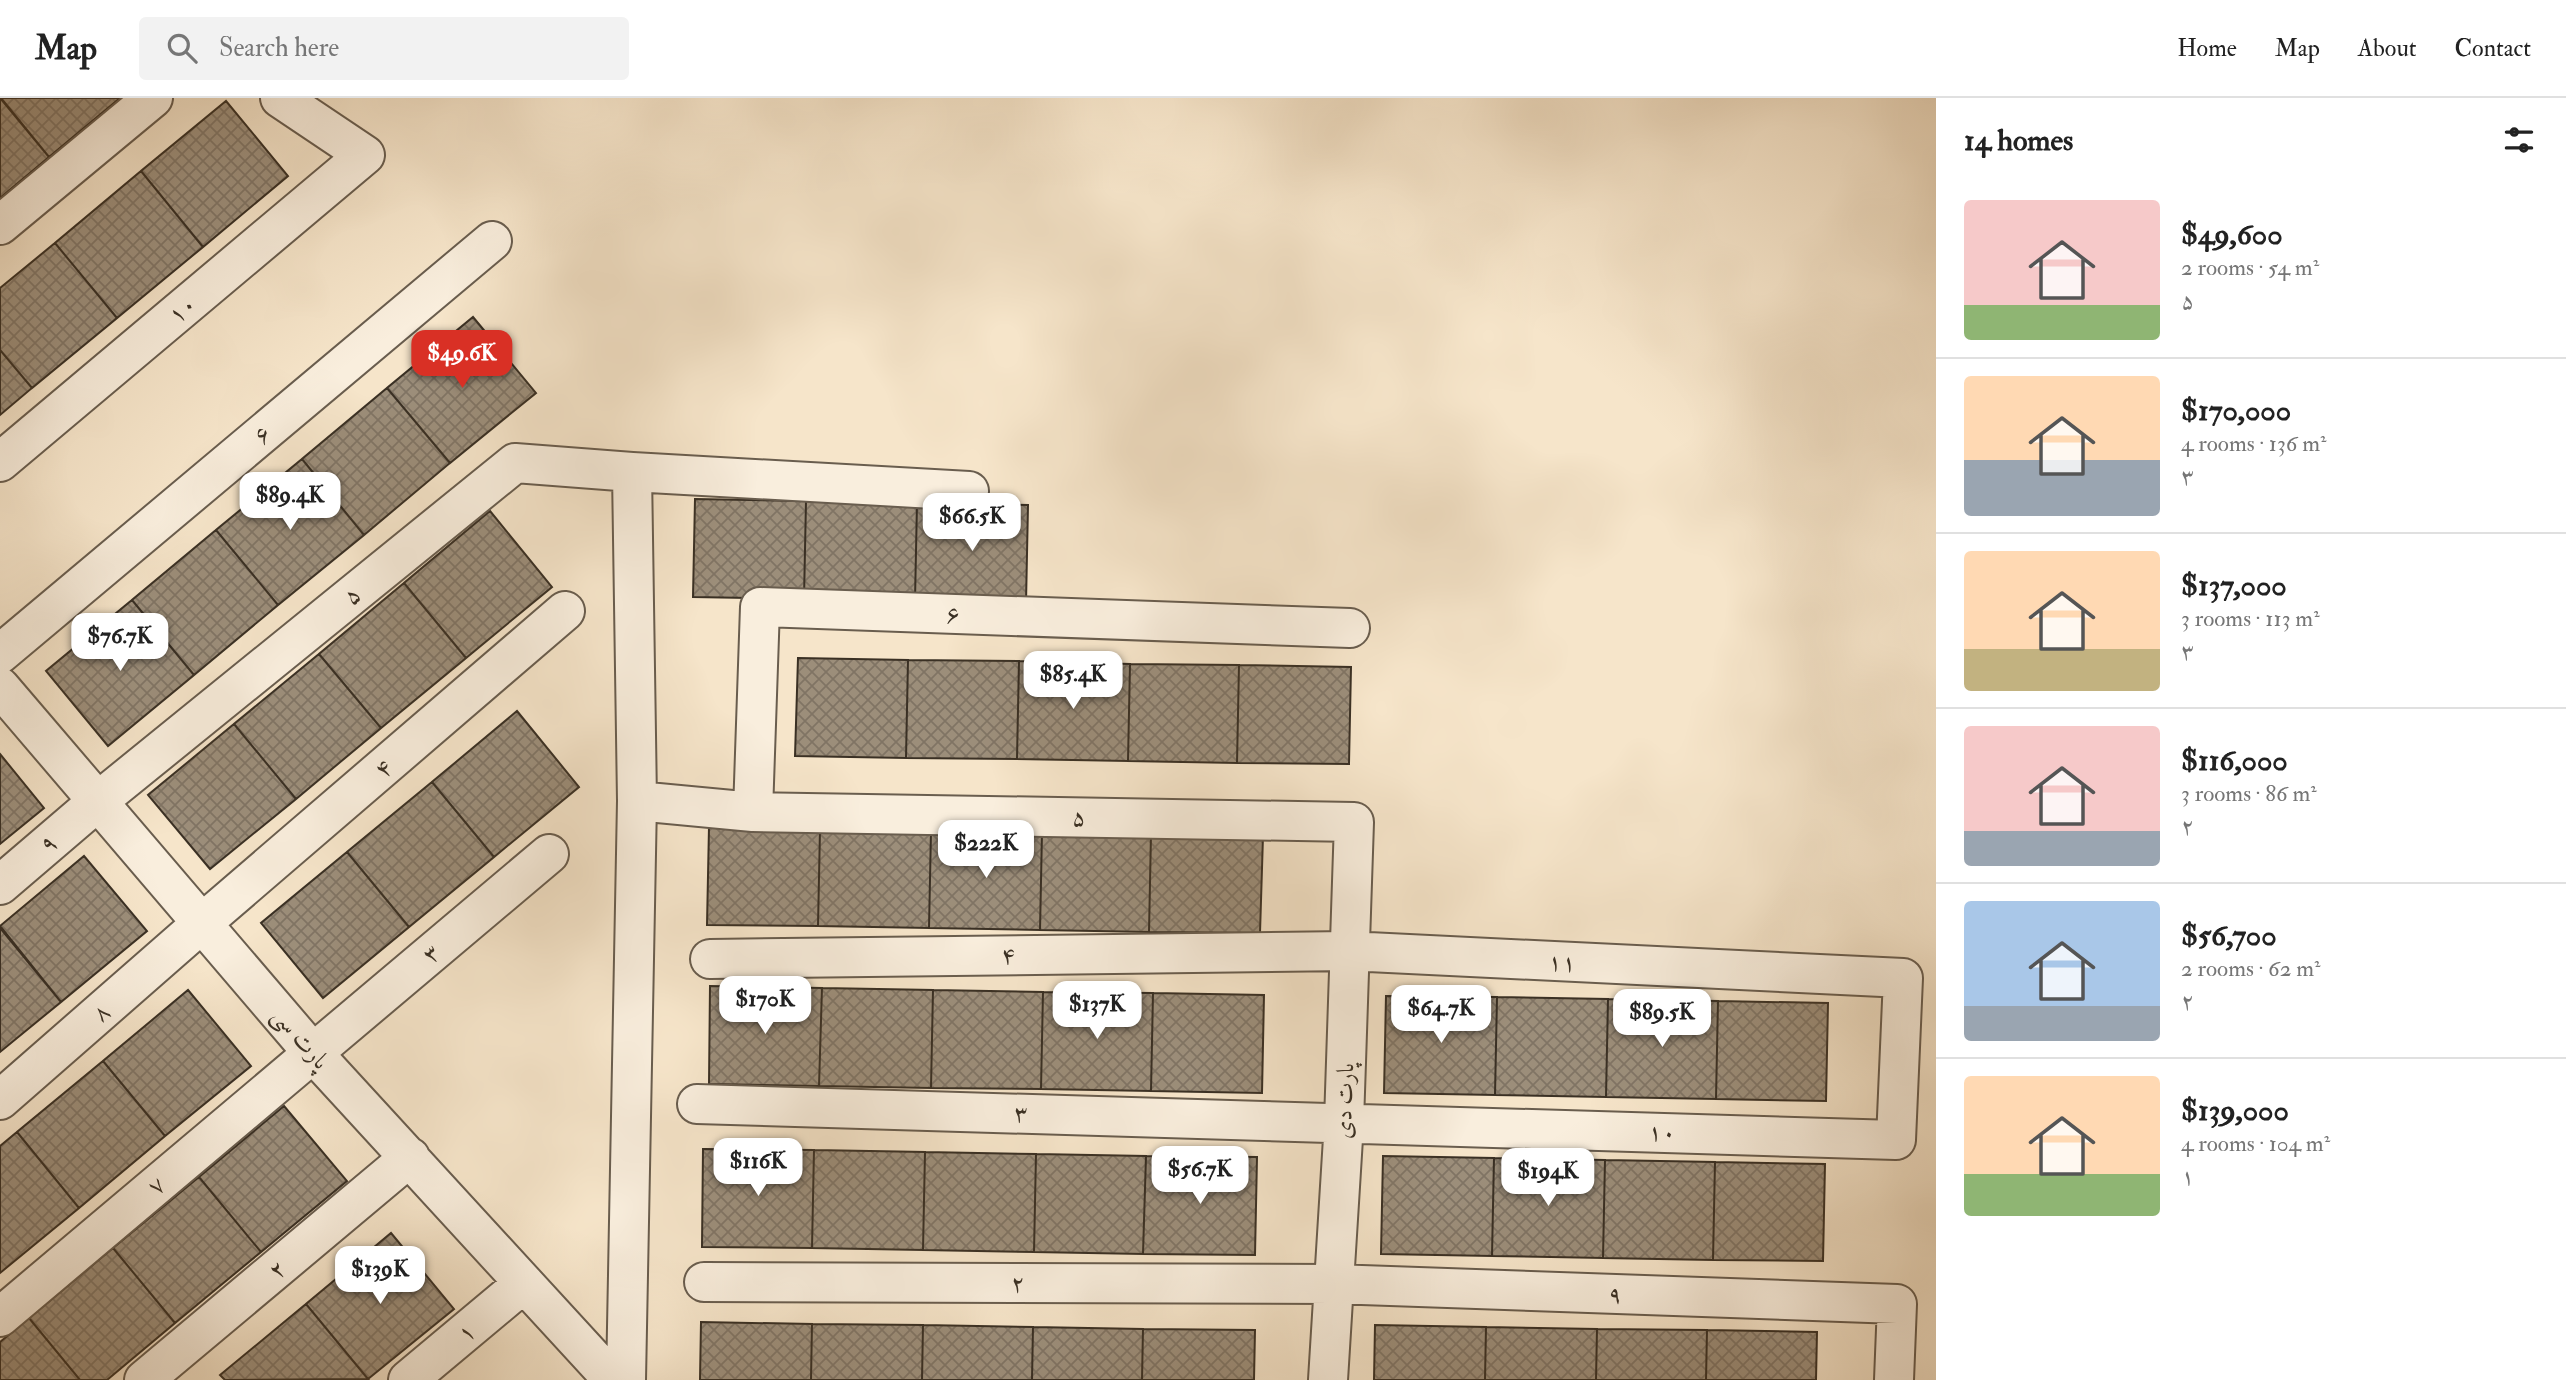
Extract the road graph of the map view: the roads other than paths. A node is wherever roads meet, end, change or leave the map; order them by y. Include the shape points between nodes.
1 (153, 98) edge
2 (280, 98) edge
3 (0, 225) edge
4 (492, 241) dead end
5 (0, 462) edge
6 (632, 472) junction
7 (969, 491) dead end
8 (565, 611) dead end
9 (1350, 628) dead end
10 (0, 654) edge
11 (0, 687) edge
12 (97, 802) junction
13 (637, 802) junction
14 (753, 812) junction
15 (1354, 822) joint
16 (549, 854) dead end
17 (0, 886) edge
18 (201, 924) junction
19 (1348, 951) junction
20 (710, 958) dead end
21 (312, 1052) junction
22 (0, 1100) edge
23 (697, 1104) dead end
24 (1344, 1122) junction
25 (1896, 1140) joint
26 (410, 1157) junction
27 (704, 1282) dead end
28 (524, 1283) junction
29 (1333, 1284) junction
30 (0, 1317) edge
31 (144, 1380) edge
32 (408, 1380) edge
33 (613, 1380) edge
34 (626, 1380) edge
35 (1328, 1380) edge
36 (1894, 1380) edge

1 - 3 street
2 - 5 street, ۱۰ via 365,155
4 - 10 street, ۶
6 - 7 street, ۵
6 - 12 street, ۵ via 515,463
6 - 13 street
8 - 18 street, ۴
9 - 14 street, ۶ via 760,607
11 - 12 street, پارت سی
12 - 17 street, ۹
12 - 18 street, پارت سی
13 - 14 street, ۵
13 - 34 street
14 - 15 street, ۵
15 - 19 street, پارت دی
16 - 21 street, ۳
18 - 21 street, پارت سی
18 - 22 street, ۸
19 - 20 street, ۴
19 - 24 street, پارت دی
19 - 25 street, ۱۱ via 1903,978
21 - 26 street, پارت سی
21 - 30 street, ۷
23 - 24 street, ۳
24 - 25 street, ۱۰
24 - 29 street, پارت دی
26 - 28 street, پارت سی
26 - 31 street, ۲
27 - 29 street, ۲
28 - 32 street, ۱
28 - 33 street, پارت سی
29 - 35 street, پارت دی
29 - 36 street, ۹ via 1897,1304

